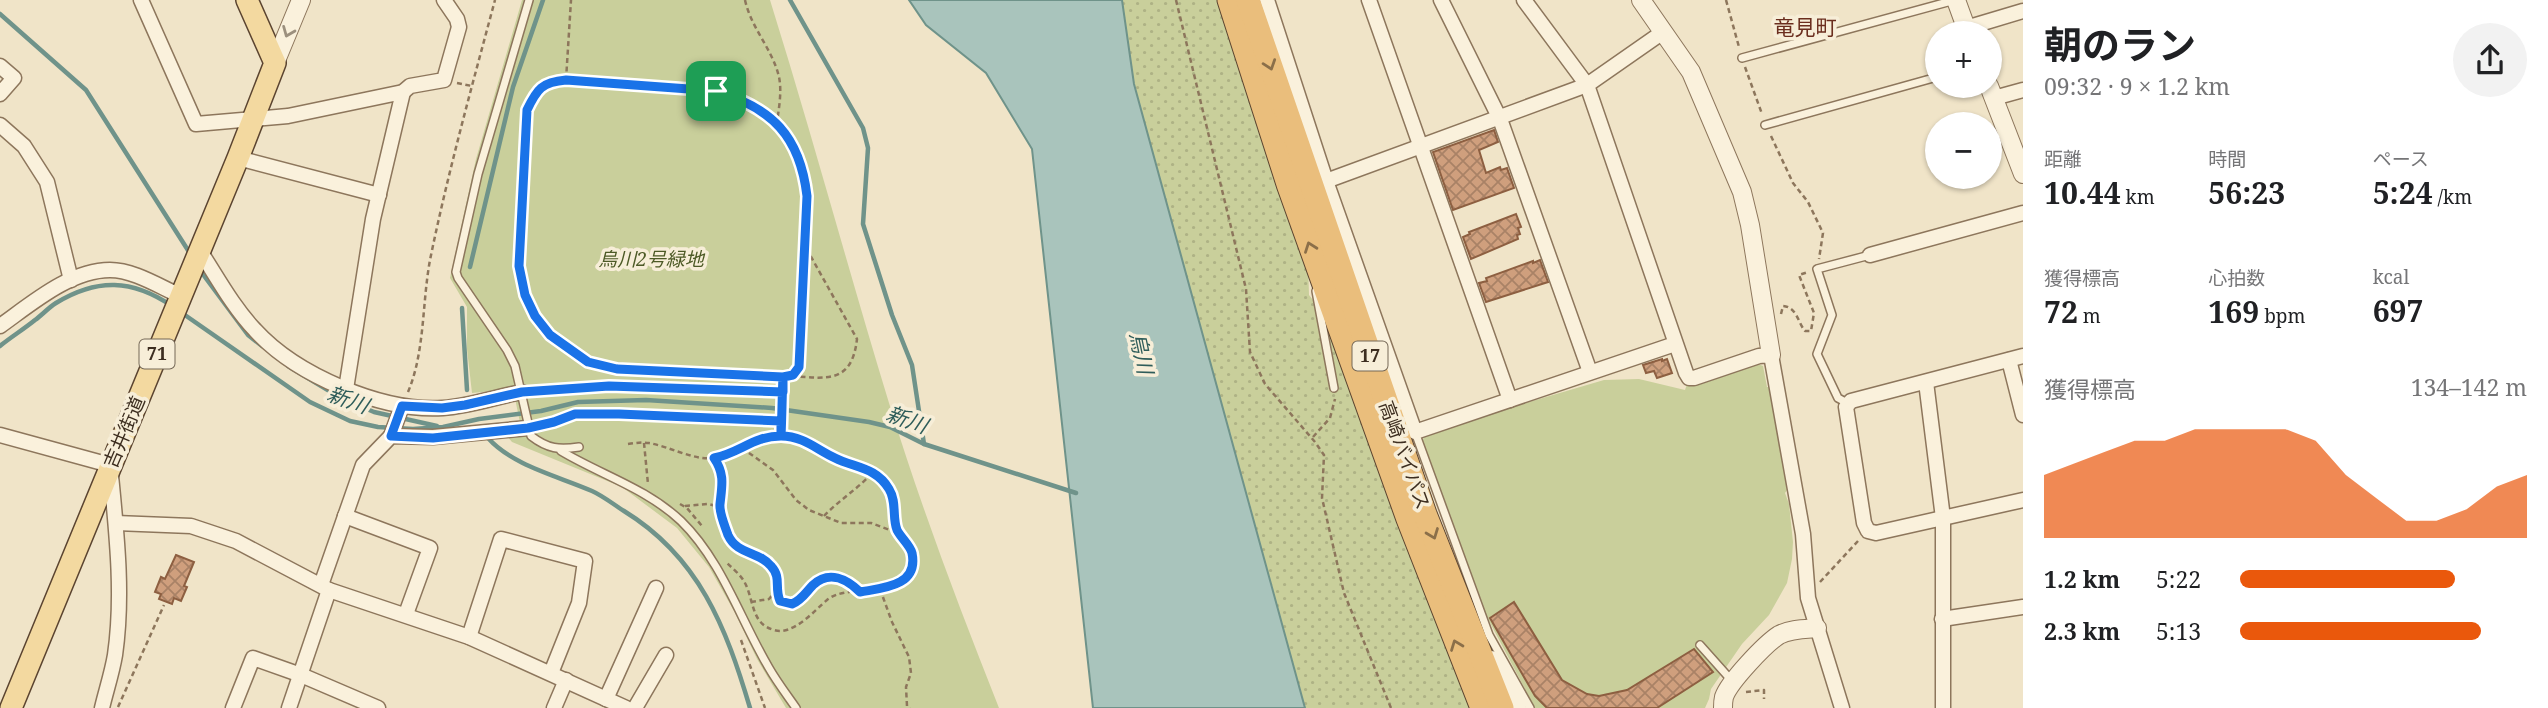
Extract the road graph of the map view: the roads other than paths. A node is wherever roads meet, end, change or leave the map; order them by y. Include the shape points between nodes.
1 (141, 0) edge
2 (247, 0) edge
3 (301, 0) edge
4 (444, 0) edge
5 (529, 0) edge
6 (1229, 0) edge
7 (1248, 0) edge
8 (1267, 0) edge
9 (1441, 0) edge
10 (1524, 0) edge
11 (1641, 0) edge
12 (1956, 0) edge
13 (1373, 2) edge
14 (2023, 11) edge
15 (1963, 21) edge
16 (1995, 21) edge
17 (1663, 32) junction
18 (1742, 58) road end
19 (275, 63) junction
20 (0, 66) edge
21 (1925, 80) edge
22 (1587, 85) junction
23 (2023, 90) edge
24 (2002, 91) edge
25 (403, 92) junction
26 (0, 94) edge
27 (1993, 98) edge
28 (1500, 118) junction
29 (253, 119) junction
30 (0, 125) edge
31 (1765, 125) road end
32 (1420, 147) junction
33 (238, 158) junction
34 (2021, 166) edge
35 (1326, 181) junction
36 (379, 195) junction
37 (2023, 213) edge
38 (200, 251) junction
39 (1870, 255) joint
40 (71, 281) junction
41 (1323, 283) junction
42 (181, 296) junction
43 (0, 326) edge
44 (1675, 344) junction
45 (1771, 355) junction
46 (2016, 358) edge
47 (1590, 372) junction
48 (1926, 382) junction
49 (1334, 388) road end
50 (346, 389) junction
51 (522, 394) junction
52 (1510, 400) junction
53 (1849, 404) junction
54 (402, 406) junction
55 (2023, 415) edge
56 (528, 425) junction
57 (1415, 432) junction
58 (0, 435) edge
59 (391, 436) junction
60 (579, 447) dead end
61 (560, 450) junction
62 (110, 466) junction
63 (2023, 500) edge
64 (345, 516) junction
65 (1943, 518) junction
66 (116, 523) junction
67 (325, 588) junction
68 (656, 589) dead end
69 (2023, 607) edge
70 (406, 614) junction
71 (1942, 618) junction
72 (1817, 628) junction
73 (469, 637) junction
74 (1474, 638) junction
75 (1700, 645) dead end
76 (666, 655) dead end
77 (551, 673) junction
78 (301, 675) junction
79 (566, 680) junction
80 (1736, 687) junction
81 (606, 699) junction
82 (11, 708) edge
83 (102, 708) edge
84 (233, 708) edge
85 (289, 708) edge
86 (378, 708) edge
87 (554, 708) edge
88 (626, 708) edge
89 (635, 708) edge
90 (796, 708) edge
91 (1482, 708) edge
92 (1502, 708) edge
93 (1517, 708) edge
94 (1530, 708) edge
95 (1723, 708) edge
96 (1842, 708) edge
97 (1943, 708) edge

1 - 29 street via 196,124
2 - 19 main road
3 -> 19 street
4 - 25 street via 459,27 444,80 410,86
5 - 51 lane via 478,174 456,272 507,350
41 -> 6 highway, 高崎バイパス / 17
7 -> 74 highway, 高崎バイパス / 17 via 1425,514
8 - 35 street
9 - 28 street
10 - 22 street
11 - 17 street
12 - 15 street
12 - 18 lane
13 - 32 street
14 - 16 street
17 - 22 street
17 - 45 street via 1691,72 1742,192
19 - 29 main road, 吉井街道 / 71
20 - 26 street via 14,78
21 - 31 lane
22 - 28 street
22 - 44 street
23 - 24 street
25 - 29 street
25 - 36 street
27 - 34 street
28 - 32 street
28 - 47 street
29 - 33 main road, 吉井街道 / 71
30 - 40 street via 24,146 47,182
32 - 35 street
32 - 52 street
33 - 36 street
33 - 38 main road, 吉井街道 / 71
35 - 57 street
36 - 50 street
37 - 39 street
38 - 42 main road, 吉井街道 / 71
38 - 50 street via 264,339
39 - 53 lane via 1818,269 1832,315 1817,354 1838,398
40 - 42 street via 111,270
40 - 43 street
41 - 49 lane via 1315,289
91 -> 41 highway, 高崎バイパス / 17
42 - 62 main road, 吉井街道 / 71
44 - 45 street via 1689,378
44 - 47 street
45 - 72 street via 1803,534 1808,598
46 - 48 street
46 - 55 street
47 - 52 street
48 - 53 street
48 - 65 street
50 - 54 street
51 - 54 street via 442,408
51 - 56 lane
52 - 57 street
53 - 65 street via 1868,531
54 - 59 street
56 - 59 street via 433,438
56 - 61 lane via 531,436
57 - 94 lane via 1489,635
58 - 62 street
59 - 64 street via 363,465
60 - 61 lane
61 - 90 lane via 628,484 680,520 714,565 769,669
62 - 66 street
62 - 82 main road, 吉井街道 / 71
63 - 65 street
64 - 67 street
64 - 70 street via 430,548
65 - 71 street
66 - 67 street via 191,526 236,541
66 - 83 street via 119,603 115,656
67 - 70 street
67 - 78 street
68 - 81 street
69 - 71 street
70 - 73 street
71 - 97 street
72 - 80 street via 1779,635
72 - 96 street
73 - 77 street
73 - 77 street via 502,539 585,561 579,603
74 - 92 highway, 高崎バイパス / 17
74 - 93 street
75 - 80 lane
76 - 89 street
77 - 79 street
78 - 84 street via 253,658
78 - 85 street
78 - 86 street
79 - 81 street
79 - 87 street
80 - 95 street via 1724,696
81 - 88 street

